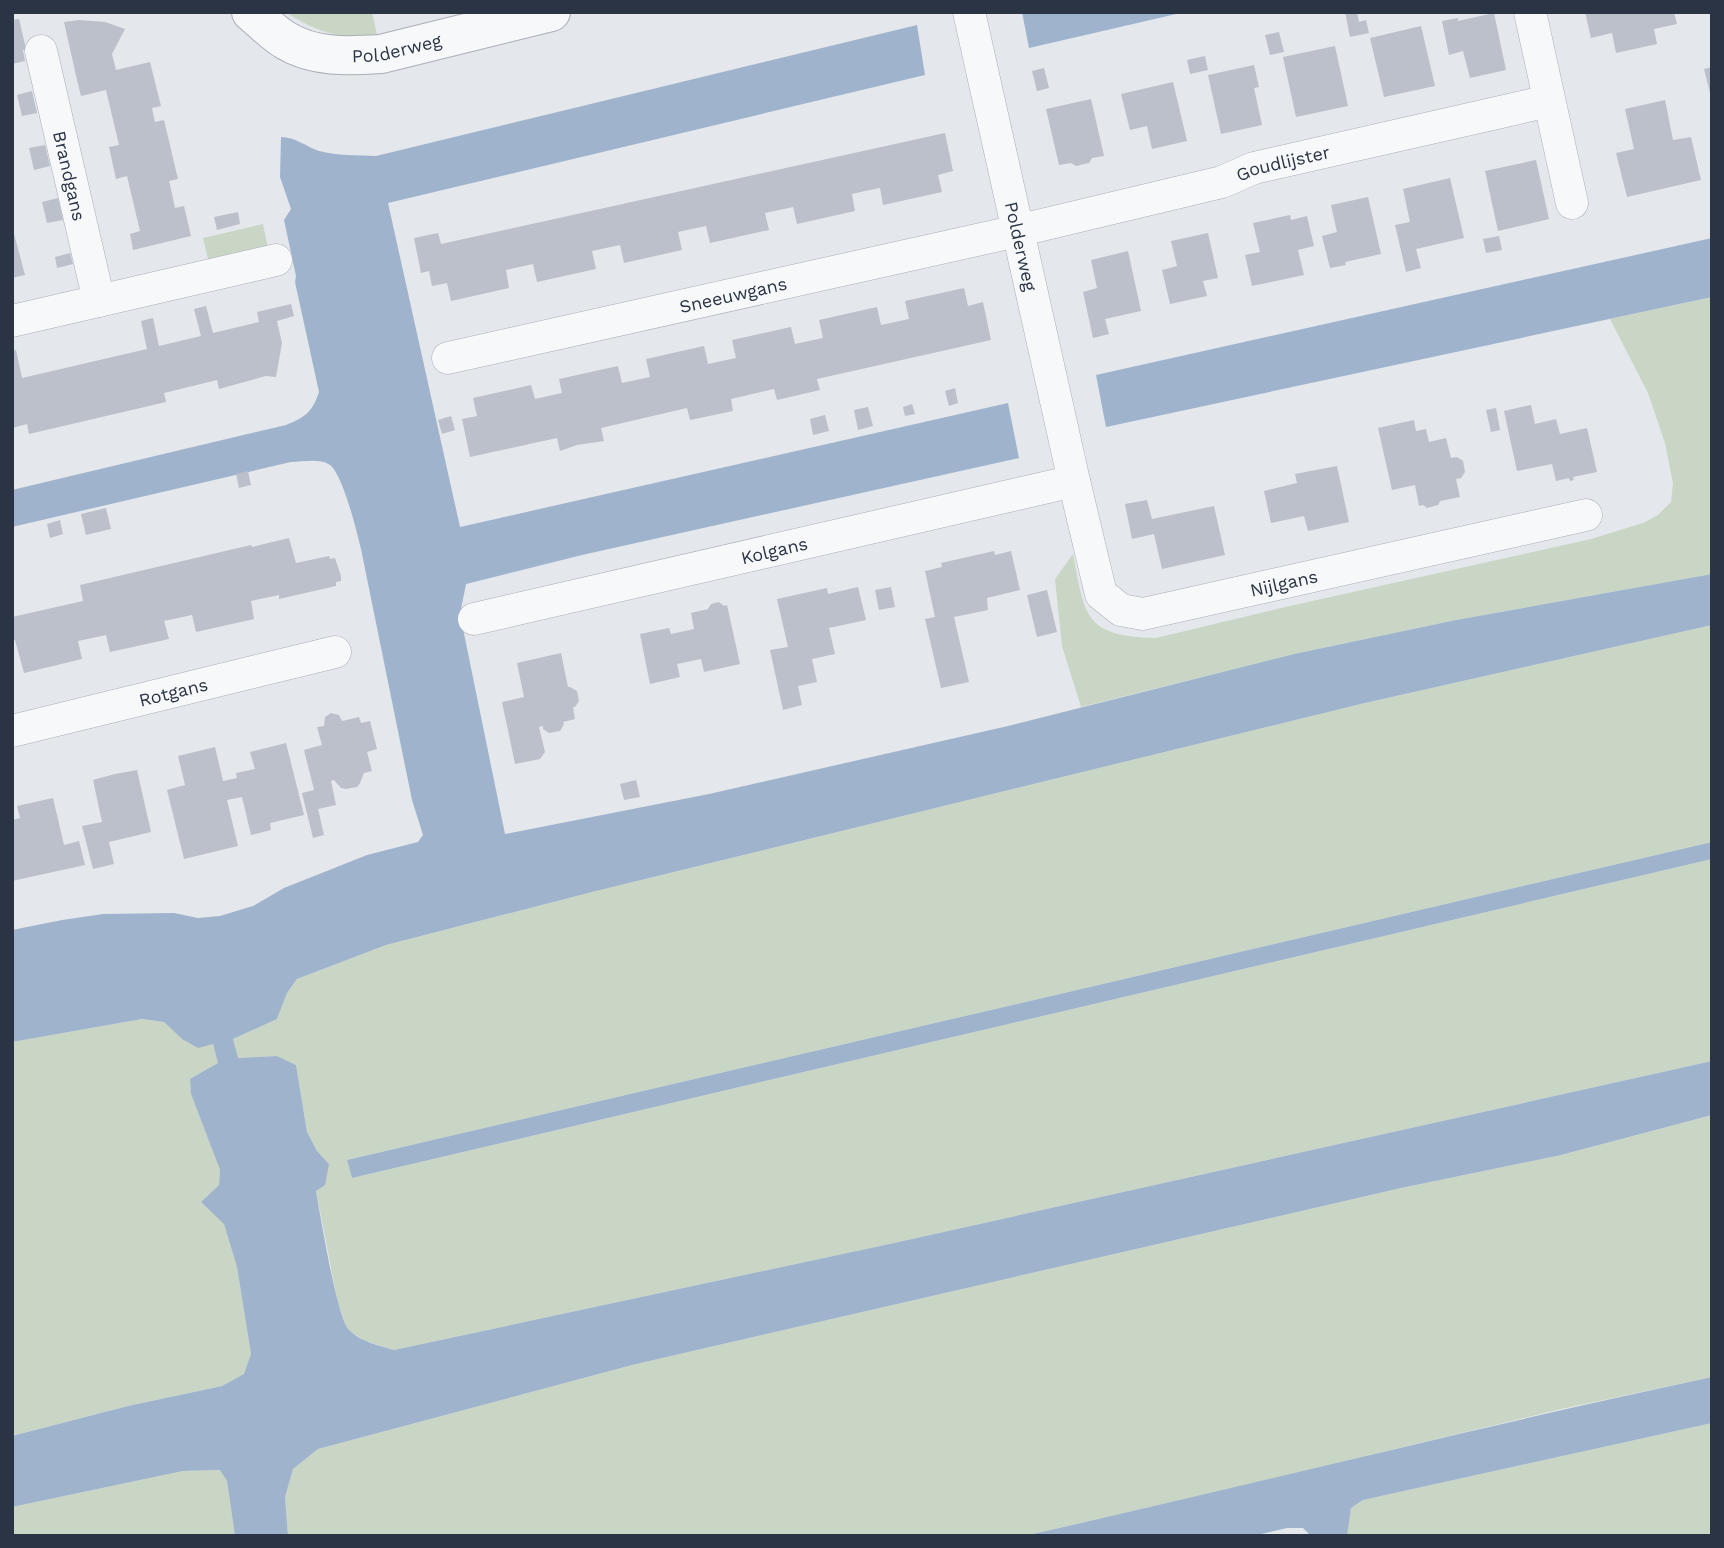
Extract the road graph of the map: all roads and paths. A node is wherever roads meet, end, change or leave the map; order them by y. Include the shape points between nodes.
1 (251, 12) edge
2 (551, 12) edge
3 (969, 12) edge
4 (1530, 12) edge
5 (41, 51) dead end
6 (1549, 101) junction
7 (1572, 203) dead end
8 (1017, 231) junction
9 (276, 260) dead end
10 (99, 301) junction
11 (12, 321) edge
12 (448, 358) dead end
13 (1074, 481) junction
14 (1586, 515) dead end
15 (474, 619) dead end
16 (335, 652) dead end
17 (12, 731) edge

1 - 2 street, Polderweg via 299,48 324,55 356,55 381,54
3 - 8 street, Polderweg
4 - 6 street
5 - 10 street, Brandgans
6 - 7 street
6 - 8 street, Goudlijster via 1254,168 1222,182
8 - 12 street, Sneeuwgans
8 - 13 street, Polderweg
9 - 10 street
10 - 11 street
13 - 14 street, Nijlgans via 1101,594 1121,610 1143,614
13 - 15 street, Kolgans
16 - 17 street, Rotgans

